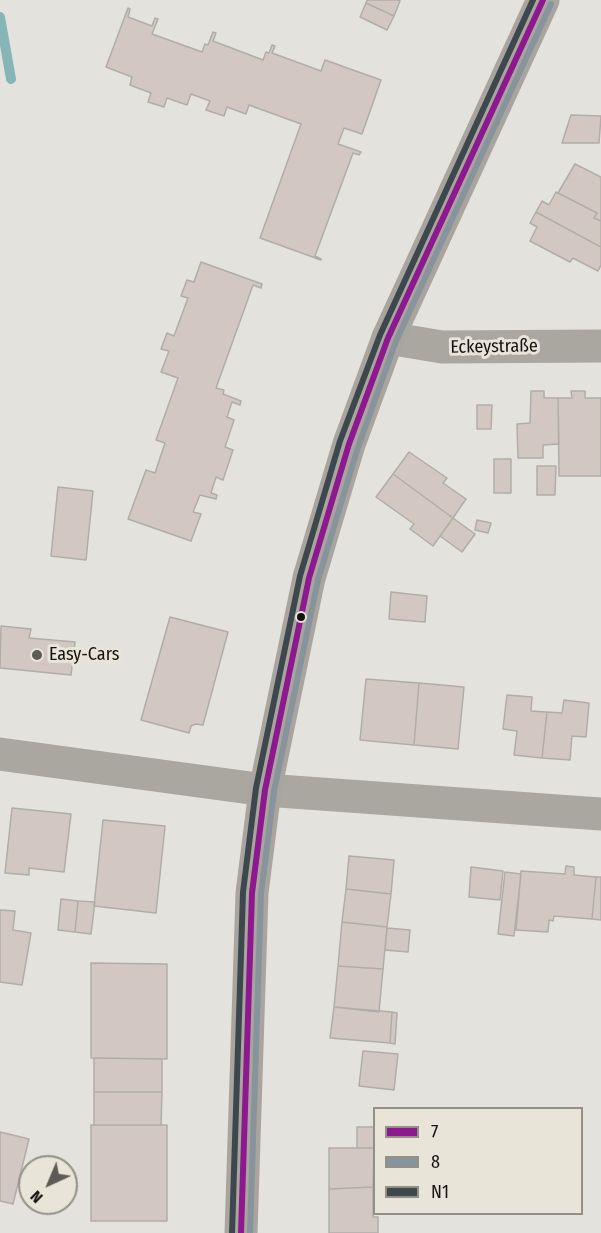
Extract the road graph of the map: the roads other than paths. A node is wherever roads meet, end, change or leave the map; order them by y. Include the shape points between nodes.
1 (543, 0) edge
2 (388, 338) junction
3 (601, 346) edge
4 (0, 754) edge
5 (266, 790) junction
6 (601, 814) edge
7 (241, 1233) edge

1 - 2 main road
2 - 3 street, Eckeystraße via 442,347
2 - 5 main road via 349,444 309,578
4 - 5 street
5 - 6 street
5 - 7 main road via 252,893

